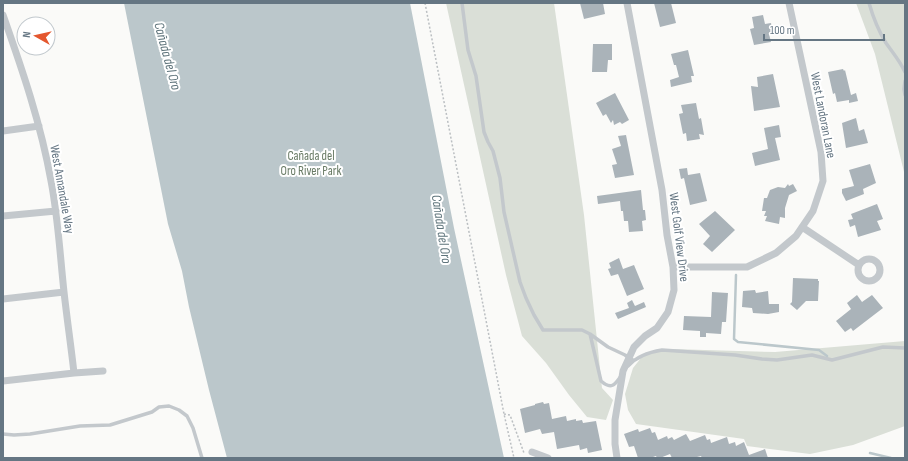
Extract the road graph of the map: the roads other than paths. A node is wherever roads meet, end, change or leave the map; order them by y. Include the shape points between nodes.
1 (462, 3) edge
2 (627, 3) edge
3 (789, 3) edge
4 (869, 3) edge
5 (3, 15) edge
6 (905, 72) edge
7 (905, 81) edge
8 (905, 95) edge
9 (39, 126) junction
10 (3, 131) edge
11 (56, 211) junction
12 (3, 216) edge
13 (802, 227) junction
14 (859, 265) dead end
15 (673, 267) junction
16 (64, 292) junction
17 (3, 298) edge
18 (590, 334) junction
19 (905, 348) edge
20 (631, 359) junction
21 (103, 371) dead end
22 (623, 371) junction
23 (74, 373) junction
24 (3, 381) edge
25 (3, 434) edge
26 (532, 452) road end
27 (202, 458) edge
28 (548, 458) edge
29 (617, 458) edge

1 - 18 lane via 484,132 493,151 502,187 504,212 526,298 543,330 582,330
2 - 15 street, West Golf View Drive via 662,190
3 - 13 street, West Landoran Lane via 821,152 823,181 813,211
4 - 6 lane via 880,32
5 - 9 street, West Annandale Way
7 - 8 lane
9 - 10 street
9 - 11 street, West Annandale Way
11 - 12 street
11 - 16 street, West Annandale Way
13 - 14 street
13 - 15 street, West Landoran Lane via 796,236 776,253 746,267
15 - 20 street, West Golf View Drive via 674,290 668,312 657,328 634,347
16 - 17 street
16 - 23 street, West Annandale Way
18 - 20 lane via 608,348
18 - 22 lane via 601,381 609,386 613,385
19 - 20 lane via 883,347 832,360 812,355 777,360 662,350
20 - 22 street, West Golf View Drive
21 - 23 street
22 - 29 street, West Golf View Drive via 615,420 614,444
23 - 24 street
25 - 27 lane via 30,434 80,426 110,425 152,412 159,407 169,406 187,416
26 - 28 street

